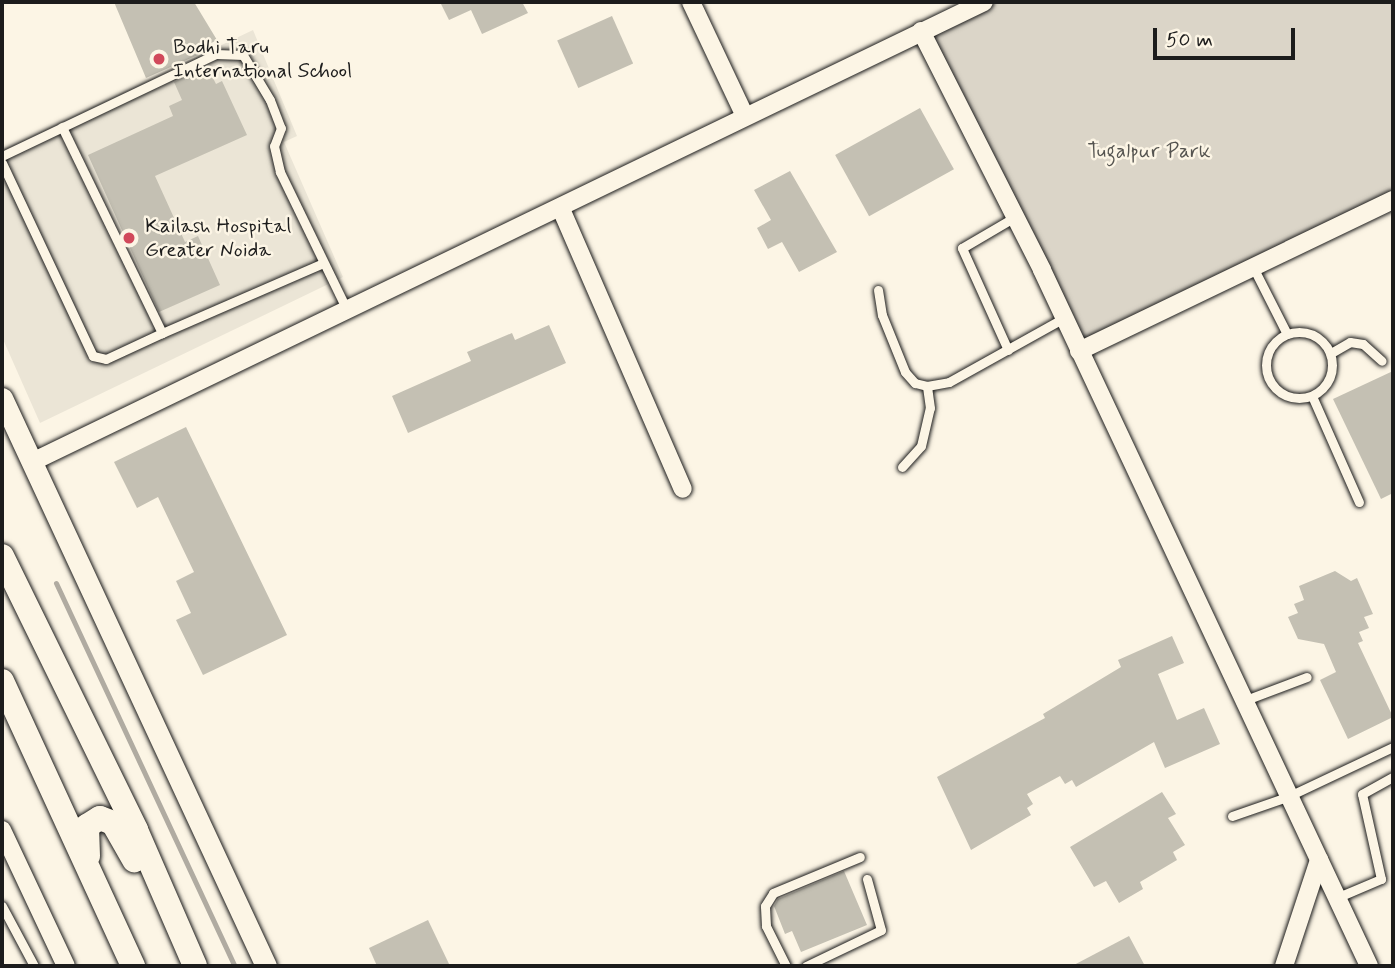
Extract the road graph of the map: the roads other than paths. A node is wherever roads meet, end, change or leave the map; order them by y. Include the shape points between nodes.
1 (691, 2) edge
2 (984, 2) edge
3 (921, 31) junction
4 (744, 114) junction
5 (62, 127) junction
6 (2, 156) edge
7 (2, 163) edge
8 (1393, 200) edge
9 (561, 209) junction
10 (1015, 217) junction
11 (323, 263) junction
12 (1253, 267) junction
13 (877, 290) dead end
14 (347, 310) junction
15 (1064, 318) junction
16 (162, 333) junction
17 (1287, 334) junction
18 (1008, 350) junction
19 (1079, 351) junction
20 (1331, 353) junction
21 (1382, 360) dead end
22 (928, 386) junction
23 (1312, 396) junction
24 (2, 398) edge
25 (32, 462) junction
26 (902, 467) dead end
27 (683, 489) dead end
28 (1359, 502) dead end
29 (2, 555) edge
30 (1307, 677) dead end
31 (2, 681) edge
32 (1243, 702) junction
33 (1393, 747) edge
34 (1393, 776) edge
35 (1287, 797) junction
36 (1232, 816) dead end
37 (3, 836) edge
38 (860, 857) dead end
39 (1319, 860) junction
40 (88, 867) junction
41 (867, 879) dead end
42 (157, 880) junction
43 (1335, 899) junction
44 (2, 906) edge
45 (34, 966) edge
46 (66, 966) edge
47 (133, 966) edge
48 (195, 966) edge
49 (266, 966) edge
50 (786, 966) edge
51 (806, 966) edge
52 (1284, 966) edge
53 (1369, 966) edge

1 - 4 street
2 - 3 street
3 - 4 street
3 - 10 street
4 - 9 street
5 - 6 lane
5 - 11 lane via 216,54 243,55 281,128 274,146 280,172
5 - 16 lane
7 - 16 lane via 93,356 106,359
8 - 12 street
9 - 14 street
9 - 27 street
10 - 15 street
10 - 18 lane via 962,248
11 - 14 lane
11 - 16 lane
12 - 17 lane
12 - 19 street
13 - 22 lane via 905,372 915,383
14 - 25 street
15 - 18 lane
15 - 19 street
17 - 20 lane via 1313,335
17 - 23 lane via 1269,352 1268,377 1286,396
18 - 22 lane via 949,382
19 - 32 street
20 - 21 lane via 1350,342 1363,344
20 - 23 lane via 1330,379
22 - 26 lane via 930,408 921,446
23 - 28 lane
24 - 25 street
25 - 49 street
29 - 42 main road
30 - 32 lane
31 - 40 main road
32 - 35 street
33 - 35 lane
34 - 43 lane via 1363,794 1381,879
35 - 36 lane
35 - 39 street
37 - 46 street
38 - 50 lane via 773,892 765,906 766,926
39 - 43 street
39 - 52 street
40 - 42 main road via 87,827 100,818 113,823 140,869
40 - 47 main road
41 - 51 lane via 881,930
42 - 48 main road
43 - 53 street
44 - 45 lane

